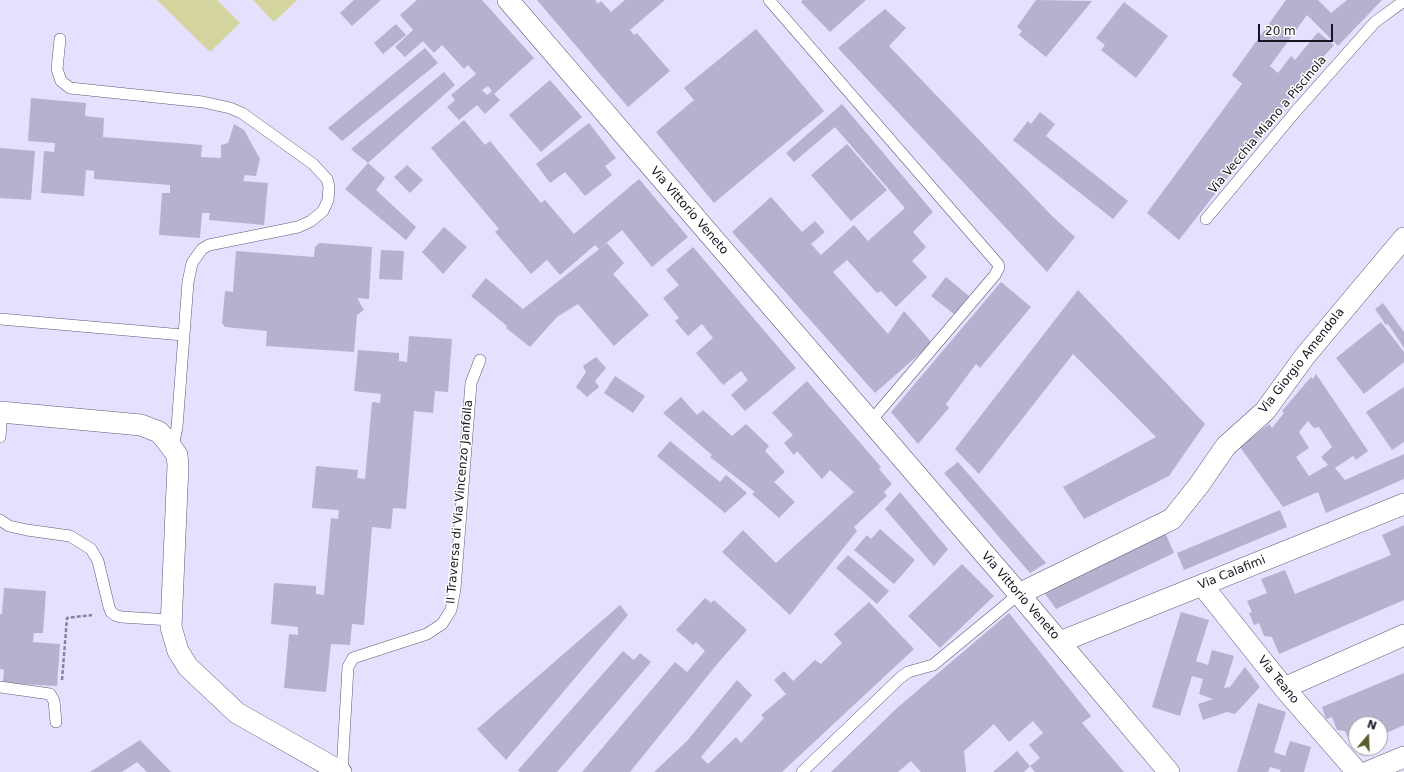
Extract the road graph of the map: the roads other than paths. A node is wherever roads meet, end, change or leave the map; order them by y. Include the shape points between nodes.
1 (508, 0) edge
2 (769, 0) edge
3 (1404, 2) edge
4 (60, 39) dead end
5 (1206, 219) dead end
6 (1404, 238) edge
7 (0, 319) edge
8 (183, 335) junction
9 (480, 360) dead end
10 (1, 412) edge
11 (870, 422) junction
12 (0, 437) edge
13 (173, 448) junction
14 (1404, 504) edge
15 (0, 520) edge
16 (1202, 585) junction
17 (1019, 594) junction
18 (171, 620) junction
19 (1404, 635) edge
20 (1060, 642) junction
21 (0, 687) edge
22 (1284, 688) junction
23 (56, 722) dead end
24 (1404, 757) edge
25 (342, 772) edge
26 (802, 772) edge
27 (1169, 772) edge
28 (1357, 772) edge
29 (1368, 772) edge

1 - 11 street, Via Vittorio Veneto
2 - 11 lane via 999,267 995,275
3 - 5 lane, Via Vecchia Miano a Piscinola via 1375,22 1296,111
4 - 8 lane, II Traversa di Via Vincenzo Janfolla via 57,69 61,81 70,88 203,102 230,108 242,113 313,164 327,179 328,200 322,212 311,221 298,227 209,245 202,249 192,263 189,273
6 - 17 street, Via Giorgio Amendola via 1314,344 1264,411 1226,446 1172,519
7 - 8 lane
8 - 13 lane, II Traversa di Via Vincenzo Janfolla via 177,427
9 - 25 lane, II Traversa di Via Vincenzo Janfolla via 471,383 455,589 451,610 442,624 427,634 353,658 348,667
10 - 12 lane, II Traversa di Via Vincenzo Janfolla
10 - 13 street, II Traversa di Via Vincenzo Janfolla via 141,425 159,432
11 - 17 street, Via Vittorio Veneto
13 - 18 street, II Traversa di Via Vincenzo Janfolla via 178,465
14 - 16 street, Via Calafimi
15 - 18 lane via 15,527 70,536 91,549 98,561 111,612 121,617
16 - 20 street, Via Calafimi
16 - 22 street, Via Teano
17 - 20 street, Via Vittorio Veneto
17 - 26 lane via 933,665 908,672 900,678
18 - 25 street, II Traversa di Via Vincenzo Janfolla via 173,640 188,667 221,699 258,726
19 - 22 street
20 - 27 street, Via Vittorio Veneto
21 - 23 lane via 44,692 53,697
22 - 28 street, Via Teano
24 - 29 street

